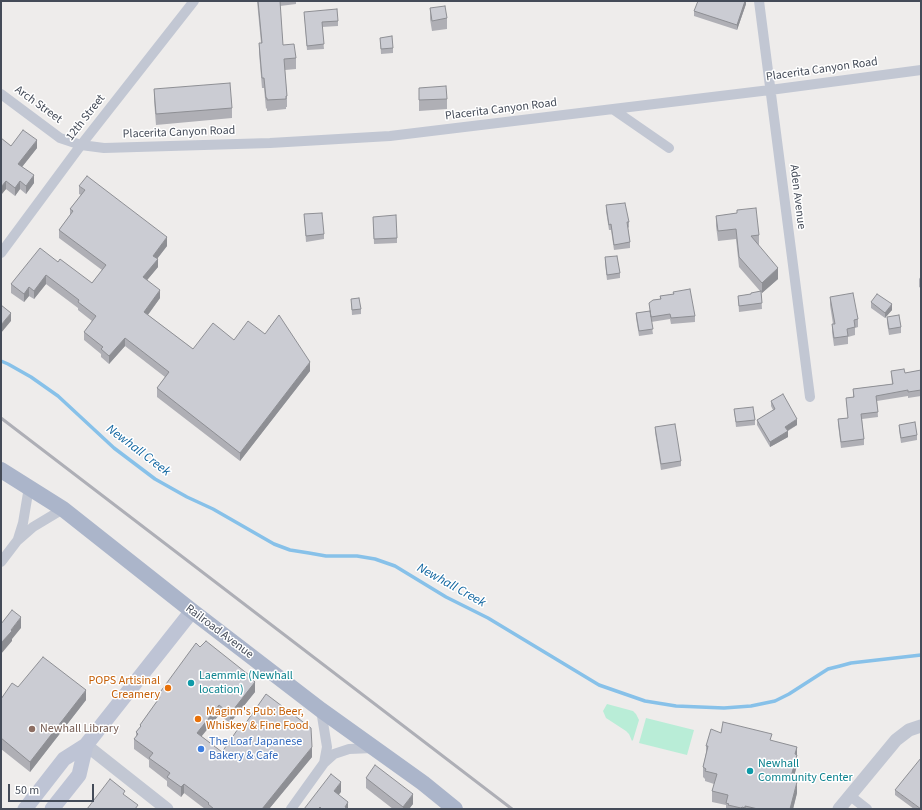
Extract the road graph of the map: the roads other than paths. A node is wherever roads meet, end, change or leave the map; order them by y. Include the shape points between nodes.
1 (194, 1) edge
2 (759, 1) edge
3 (921, 70) edge
4 (770, 90) junction
5 (1, 94) edge
6 (614, 110) junction
7 (82, 145) junction
8 (669, 148) dead end
9 (1, 253) edge
10 (810, 397) dead end
11 (1, 470) edge
12 (29, 487) junction
13 (63, 509) junction
14 (17, 541) junction
15 (1, 562) edge
16 (192, 612) junction
17 (321, 710) junction
18 (921, 726) edge
19 (86, 745) junction
20 (373, 748) junction
21 (324, 763) junction
22 (849, 795) junction
23 (25, 809) edge
24 (52, 809) edge
25 (167, 809) edge
26 (291, 809) edge
27 (455, 809) edge
28 (839, 809) edge
29 (867, 809) edge

1 - 7 street, 12th Street
2 - 4 street, Aden Avenue
3 - 4 street, Placerita Canyon Road
4 - 6 street, Placerita Canyon Road
4 - 10 street, Aden Avenue
5 - 7 street, Arch Street via 60,138
6 - 7 street, Placerita Canyon Road via 362,138 112,148
6 - 8 street
7 - 9 street, 12th Street
11 - 12 main road, Railroad Avenue
12 - 13 main road, Railroad Avenue
12 - 14 street via 24,523
13 - 14 street via 33,527
13 - 16 main road, Railroad Avenue
14 - 15 street
16 - 17 main road, Railroad Avenue
16 - 19 main road
17 - 20 main road, Railroad Avenue
17 - 21 street via 327,747
18 - 22 street via 909,730 896,740
19 - 23 main road via 64,759
19 - 24 main road via 79,775
19 - 25 street
20 - 21 street via 349,749 334,754
20 - 27 main road, Railroad Avenue
21 - 26 street
22 - 28 street
22 - 29 street

